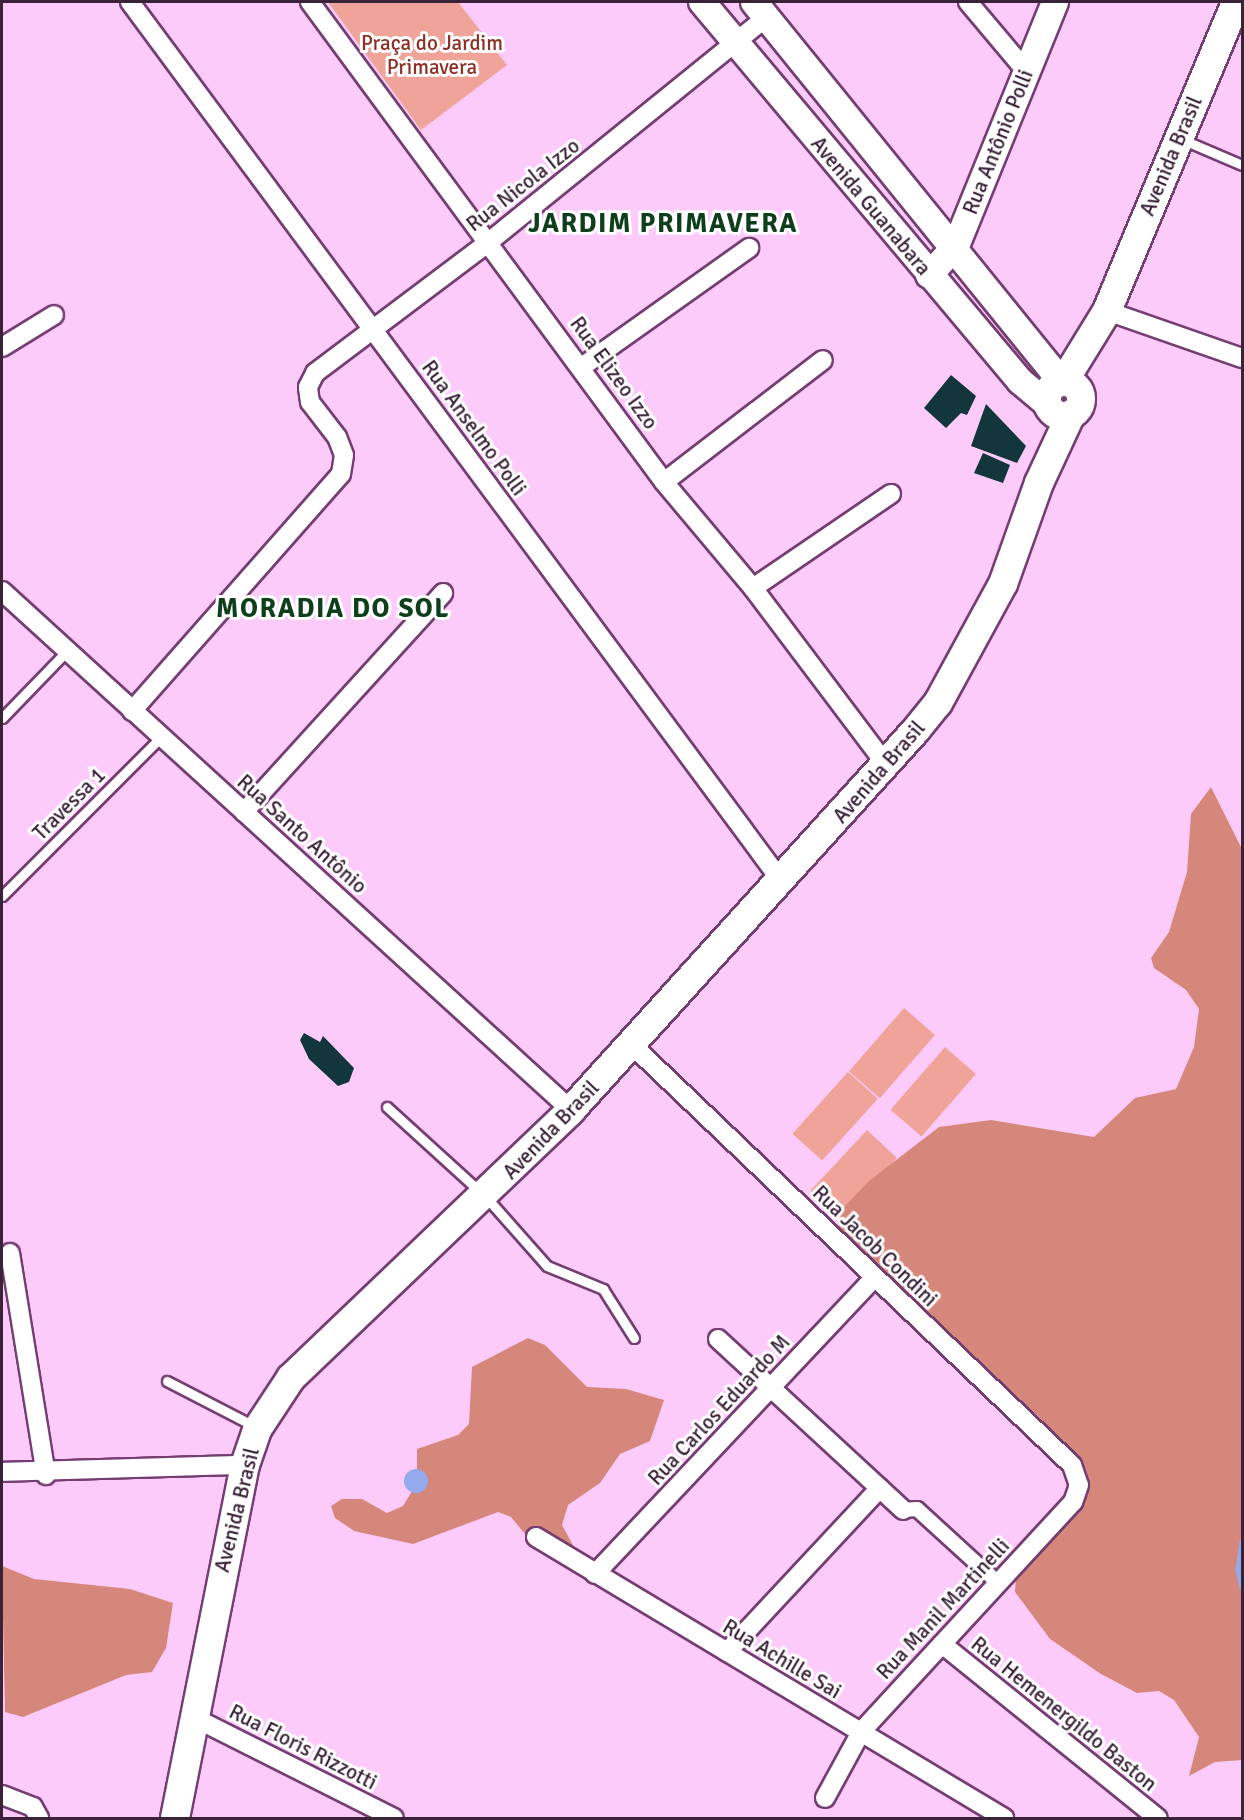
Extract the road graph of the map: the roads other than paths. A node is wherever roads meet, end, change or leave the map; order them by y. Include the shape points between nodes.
1 (130, 2) edge
2 (310, 2) edge
3 (702, 2) edge
4 (968, 2) edge
5 (1055, 2) edge
6 (1236, 2) edge
7 (761, 9) edge
8 (736, 45) junction
9 (1027, 72) junction
10 (1179, 138) junction
11 (1242, 165) edge
12 (490, 241) junction
13 (956, 246) junction
14 (749, 248) dead end
15 (929, 275) junction
16 (1107, 310) junction
17 (54, 315) dead end
18 (371, 327) junction
19 (2, 347) edge
20 (1242, 358) edge
21 (823, 360) dead end
22 (583, 366) junction
23 (1062, 398) junction
24 (664, 482) junction
25 (891, 494) dead end
26 (753, 588) junction
27 (2, 591) edge
28 (443, 593) dead end
29 (67, 651) junction
30 (132, 711) junction
31 (2, 718) edge
32 (161, 737) junction
33 (887, 766) junction
34 (244, 812) junction
35 (782, 882) junction
36 (2, 896) edge
37 (632, 1045) junction
38 (387, 1107) dead end
39 (571, 1110) junction
40 (486, 1197) junction
41 (10, 1253) dead end
42 (874, 1277) junction
43 (634, 1338) dead end
44 (718, 1339) dead end
45 (167, 1381) dead end
46 (770, 1388) junction
47 (258, 1428) junction
48 (244, 1465) junction
49 (2, 1472) edge
50 (46, 1475) junction
51 (1079, 1485) joint
52 (880, 1488) junction
53 (903, 1510) joint
54 (536, 1537) dead end
55 (595, 1574) junction
56 (998, 1583) junction
57 (942, 1644) junction
58 (728, 1652) junction
59 (191, 1716) junction
60 (861, 1732) junction
61 (2, 1795) edge
62 (825, 1798) dead end
63 (36, 1813) edge
64 (175, 1818) edge
65 (394, 1818) edge
66 (1004, 1818) edge
67 (1158, 1818) edge

1 - 18 street, Rua Anselmo Polli
2 - 12 street, Rua Elizeo Izzo
3 - 8 main road, Avenida Guanabara
4 - 9 street
5 - 9 main road, Rua Antônio Polli
6 - 10 main road, Avenida Brasil
7 - 8 street, Rua Nicola Izzo
7 - 13 main road, Avenida Guanabara
8 - 12 street, Rua Nicola Izzo
8 - 15 main road, Avenida Guanabara
9 - 13 main road, Rua Antônio Polli
10 - 11 lane
10 - 16 main road, Avenida Brasil
12 - 18 street, Rua Nicola Izzo
12 - 22 street, Rua Elizeo Izzo
13 - 15 main road, Rua Antônio Polli
13 - 23 main road, Avenida Guanabara
14 - 22 street
15 - 23 main road, Avenida Guanabara via 1020,381
16 - 20 street
16 - 23 main road, Avenida Brasil
17 - 19 street
18 - 30 street, Rua Nicola Izzo via 315,373 308,387 310,402 337,437 344,455 341,474
18 - 35 street, Rua Anselmo Polli
21 - 24 street
22 - 24 street, Rua Elizeo Izzo
23 - 33 main road, Avenida Brasil via 1039,483 1004,584 938,703
24 - 26 street, Rua Elizeo Izzo
25 - 26 street
26 - 33 street, Rua Elizeo Izzo
27 - 29 street, Rua Santo Antônio
28 - 34 street
29 - 30 street, Rua Santo Antônio
29 - 31 lane
30 - 32 street, Rua Santo Antônio
32 - 34 street, Rua Santo Antônio
32 - 36 lane, Travessa 1
33 - 35 main road, Avenida Brasil
34 - 39 street, Rua Santo Antônio
35 - 37 main road, Avenida Brasil
37 - 39 main road, Avenida Brasil
37 - 42 street, Rua Jacob Condini
38 - 40 lane
39 - 40 main road, Avenida Brasil
40 - 43 lane via 555,1273 590,1280 603,1289
40 - 47 main road, Avenida Brasil via 291,1378
41 - 50 street
42 - 46 street, Rua Carlos Eduardo M
42 - 51 street, Rua Jacob Condini via 1072,1466
44 - 46 street
45 - 47 lane
46 - 52 street
46 - 55 street, Rua Carlos Eduardo M
47 - 48 main road, Avenida Brasil
48 - 50 street
48 - 59 main road, Avenida Brasil
49 - 50 street
51 - 56 street, Rua Manil Martinelli via 1073,1502
52 - 53 street
52 - 58 street
53 - 56 street via 917,1509
54 - 55 street, Rua Achille Sai
55 - 58 street, Rua Achille Sai
56 - 57 street, Rua Manil Martinelli
57 - 60 street, Rua Manil Martinelli
57 - 67 street, Rua Hemenergildo Baston
58 - 60 street, Rua Achille Sai
59 - 64 main road, Avenida Brasil
59 - 65 street, Rua Floris Rizzotti
60 - 62 street, Rua Manil Martinelli
60 - 66 street, Rua Achille Sai
61 - 63 street

